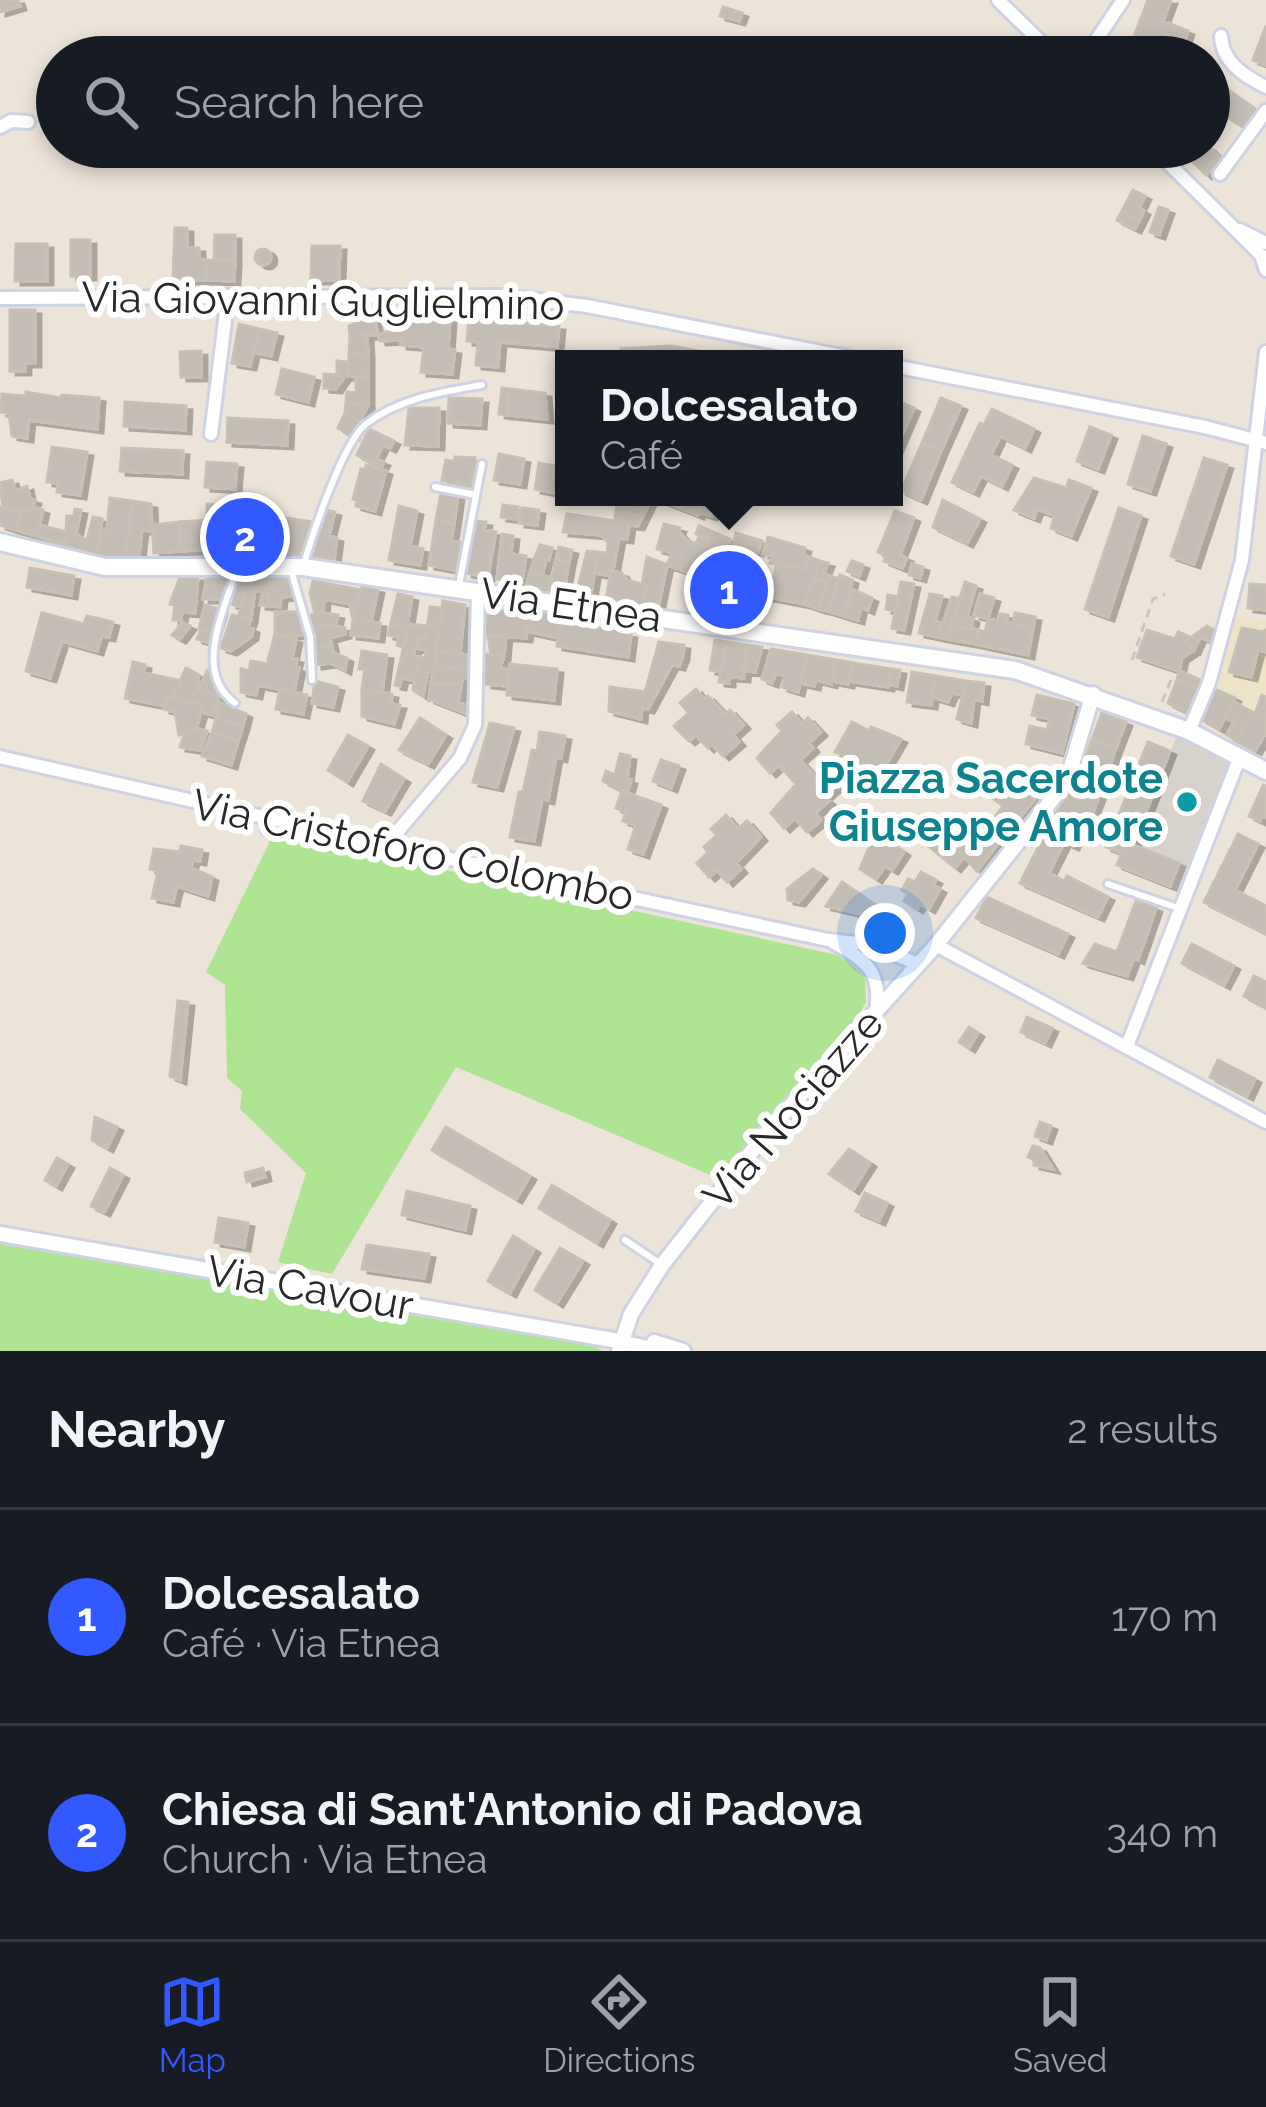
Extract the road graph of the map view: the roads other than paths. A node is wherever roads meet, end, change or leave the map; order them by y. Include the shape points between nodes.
1 (998, 0) edge
2 (1123, 0) edge
3 (1035, 36) edge
4 (1099, 36) edge
5 (1230, 60) edge
6 (1266, 87) edge
7 (1266, 111) edge
8 (28, 122) dead end
9 (0, 127) edge
10 (1230, 160) edge
11 (1172, 168) edge
12 (1224, 168) edge
13 (1220, 174) dead end
14 (1230, 225) junction
15 (1266, 243) edge
16 (1266, 270) edge
17 (228, 296) junction
18 (0, 298) edge
19 (809, 350) edge
20 (1266, 352) edge
21 (903, 368) edge
22 (482, 385) dead end
23 (211, 434) dead end
24 (1260, 442) edge
25 (482, 464) dead end
26 (1266, 466) edge
27 (1251, 481) junction
28 (435, 487) dead end
29 (476, 495) junction
30 (0, 542) edge
31 (238, 565) junction
32 (296, 567) junction
33 (458, 589) junction
34 (478, 592) junction
35 (312, 680) dead end
36 (1093, 694) junction
37 (235, 703) dead end
38 (1189, 731) junction
39 (0, 757) edge
40 (1239, 759) junction
41 (1266, 771) edge
42 (386, 845) junction
43 (1108, 884) dead end
44 (1181, 910) junction
45 (828, 940) junction
46 (936, 945) junction
47 (919, 964) junction
48 (880, 986) junction
49 (898, 987) junction
50 (876, 1012) junction
51 (1127, 1046) junction
52 (1266, 1122) edge
53 (0, 1234) edge
54 (625, 1240) dead end
55 (662, 1265) junction
56 (620, 1346) edge
57 (659, 1351) edge
58 (683, 1351) edge

1 - 3 street
2 - 4 street
5 - 6 street
7 - 10 street
8 - 9 street
11 - 14 street
12 - 13 street
14 - 15 street
14 - 16 street
17 - 18 street, Via Giovanni Guglielmino
17 - 19 street, Via Giovanni Guglielmino via 546,300
17 - 23 street
20 - 24 street
21 - 24 street
22 - 32 lane via 405,401 362,427
24 - 27 street
25 - 29 lane
26 - 27 street
27 - 38 street via 1244,547
28 - 29 lane
29 - 33 lane
30 - 31 main road, Via Etnea via 105,568
31 - 32 main road, Via Etnea
31 - 37 lane via 212,658
32 - 33 main road, Via Etnea
32 - 35 lane
33 - 34 main road, Via Etnea
34 - 36 main road, Via Etnea via 1015,670
34 - 42 street via 475,725 460,758
36 - 38 main road, Via Etnea
36 - 46 street, Via Nociazze via 1070,774
38 - 40 main road, Via Etnea
39 - 42 street, Via Cristoforo Colombo via 267,825
40 - 41 main road, Via Etnea
40 - 44 street
42 - 45 street, Via Cristoforo Colombo
43 - 44 lane
44 - 51 street
45 - 47 street, Via Cristoforo Colombo
45 - 48 street via 870,968
46 - 47 street, Via Nociazze
46 - 51 street
47 - 49 street, Via Nociazze
48 - 49 street
48 - 50 street
49 - 50 street, Via Nociazze
50 - 55 street, Via Nociazze
51 - 52 street
53 - 56 street, Via Cavour
54 - 55 lane
55 - 56 street, Via Nociazze
56 - 57 street
56 - 58 street via 633,1336

